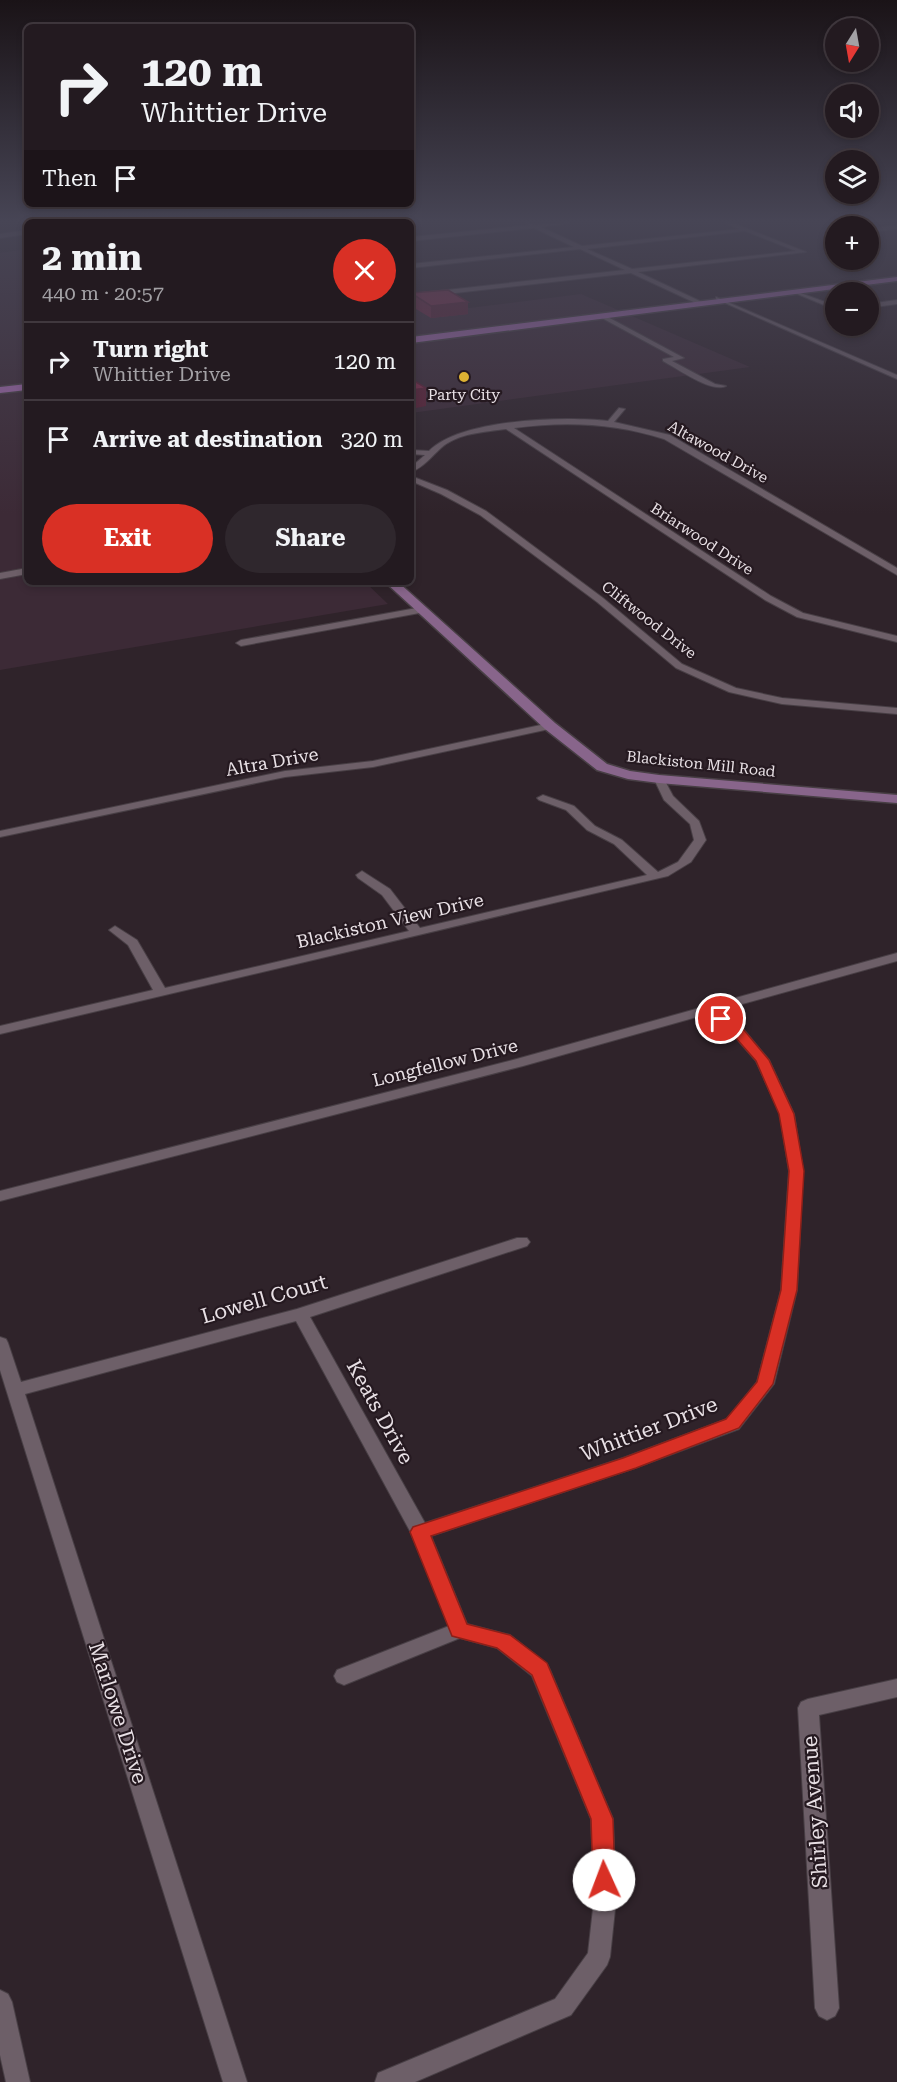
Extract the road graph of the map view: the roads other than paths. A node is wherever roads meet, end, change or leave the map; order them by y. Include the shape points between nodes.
1 (535, 320) edge
2 (569, 320) edge
3 (610, 320) edge
4 (770, 320) edge
5 (414, 334) edge
6 (414, 340) edge
7 (897, 376) edge
8 (24, 382) edge
9 (0, 385) edge
10 (723, 386) dead end
11 (24, 387) edge
12 (0, 390) edge
13 (621, 408) dead end
14 (611, 421) junction
15 (507, 427) junction
16 (414, 452) edge
17 (429, 453) junction
18 (414, 468) edge
19 (414, 479) edge
20 (24, 572) edge
21 (897, 572) edge
22 (0, 576) edge
23 (394, 585) edge
24 (423, 610) junction
25 (897, 639) edge
26 (242, 644) dead end
27 (897, 711) edge
28 (550, 726) junction
29 (659, 779) junction
30 (543, 798) dead end
31 (897, 799) edge
32 (0, 834) edge
33 (362, 875) dead end
34 (656, 877) junction
35 (115, 930) dead end
36 (416, 932) junction
37 (897, 957) edge
38 (160, 991) junction
39 (707, 1011) junction
40 (0, 1030) edge
41 (0, 1196) edge
42 (522, 1242) dead end
43 (300, 1314) junction
44 (0, 1343) edge
45 (15, 1390) junction
46 (420, 1532) junction
47 (459, 1630) junction
48 (344, 1676) dead end
49 (897, 1688) edge
50 (0, 2002) edge
51 (828, 2008) dead end
52 (18, 2082) edge
53 (235, 2082) edge
54 (387, 2082) edge

1 - 5 main road
2 - 6 main road
3 - 10 street via 681,358 665,360 714,386
4 - 7 street
8 - 9 main road
11 - 12 main road
13 - 14 street
14 - 15 street, Altawood Drive via 548,421
14 - 21 street, Altawood Drive via 667,437
15 - 17 street, Altawood Drive via 452,438
15 - 25 street, Briarwood Drive via 768,598 800,615
16 - 17 street
17 - 18 street, Altawood Drive
19 - 27 street, Cliftwood Drive via 483,513 600,600 679,666 733,690 782,701
20 - 22 street
23 - 24 main road, Blackiston Mill Road
24 - 26 street
24 - 28 main road, Blackiston Mill Road
28 - 29 main road, Blackiston Mill Road via 605,768
28 - 32 street, Altra Drive via 373,764 285,774
29 - 31 main road, Blackiston Mill Road
29 - 34 street, Blackiston View Drive via 668,798 695,823 700,840 678,869
30 - 34 street via 570,807 591,828 618,842
33 - 36 street via 386,892
34 - 36 street, Blackiston View Drive
35 - 38 street via 133,943
36 - 38 street, Blackiston View Drive
37 - 39 street, Longfellow Drive
38 - 40 street, Blackiston View Drive
39 - 41 street, Longfellow Drive
39 - 46 street, Whittier Drive via 734,1027 762,1060 787,1114 796,1171 789,1290 765,1384 733,1424
42 - 43 street, Lowell Court
43 - 45 street, Lowell Court
43 - 46 street, Keats Drive
44 - 45 street, Marlowe Drive
45 - 53 street, Marlowe Drive
46 - 47 street, Keats Drive
47 - 48 street
47 - 54 street via 503,1641 540,1670 602,1819 605,1900 599,1957 563,2007
49 - 51 street, Shirley Avenue via 808,1708
50 - 52 street

